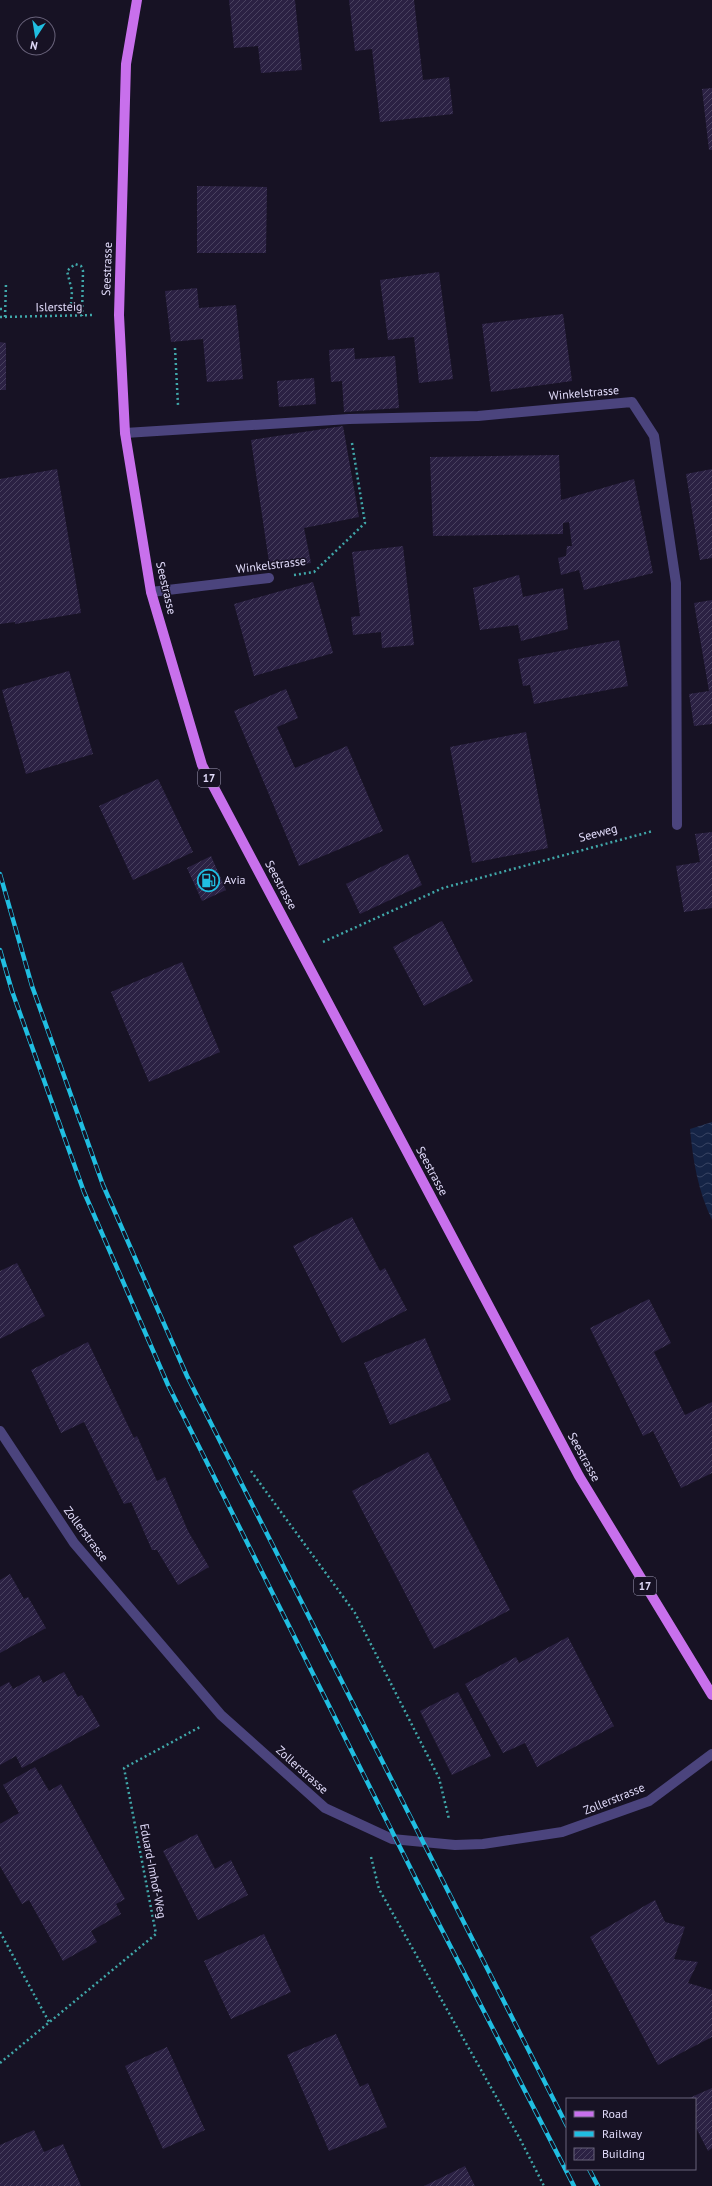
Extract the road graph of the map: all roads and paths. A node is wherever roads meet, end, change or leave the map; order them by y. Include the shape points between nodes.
1 (137, 0) edge
2 (6, 283) dead end
3 (71, 304) dead end
4 (0, 309) edge
5 (4, 309) junction
6 (119, 315) junction
7 (82, 316) junction
8 (0, 317) edge
9 (5, 317) junction
10 (175, 348) dead end
11 (349, 419) junction
12 (179, 430) junction
13 (125, 433) junction
14 (269, 578) joint
15 (151, 592) junction
16 (677, 825) joint
17 (301, 952) junction
18 (0, 1431) edge
19 (250, 1471) dead end
20 (712, 1695) edge
21 (221, 1716) junction
22 (712, 1754) edge
23 (364, 1826) junction
24 (455, 1845) junction
25 (0, 1932) edge
26 (49, 2022) junction
27 (0, 2063) edge
28 (544, 2186) edge

1 - 6 main road, Seestrasse / 17 via 126,64
2 - 5 path
3 - 7 path via 72,291 67,271 75,264 81,266 83,271
4 - 5 path
5 - 9 path
6 - 7 path, Islersteig
6 - 13 main road, Seestrasse / 17
7 - 9 path, Islersteig
8 - 9 path, Islersteig
10 - 12 path
11 - 12 street, Winkelstrasse
11 - 14 path, Winkelstrasse via 365,523 314,572
11 - 16 street, Winkelstrasse via 478,416 632,402 654,436 676,583
12 - 13 street, Winkelstrasse
13 - 15 main road, Seestrasse / 17
14 - 15 street, Winkelstrasse
15 - 17 main road, Seestrasse / 17 via 202,765
16 - 17 path, Seeweg via 443,888
17 - 20 main road, Seestrasse / 17 via 579,1476
18 - 21 street, Zollerstrasse via 74,1543
19 - 24 path via 355,1613 439,1778
21 - 23 street, Zollerstrasse via 325,1808
21 - 26 path, Eduard-Imhof-Weg via 124,1768 156,1934
22 - 24 street, Zollerstrasse via 649,1801 562,1832 483,1844
23 - 24 street, Zollerstrasse via 392,1839
23 - 28 path via 379,1889
25 - 26 path
26 - 27 path, Eduard-Imhof-Weg

